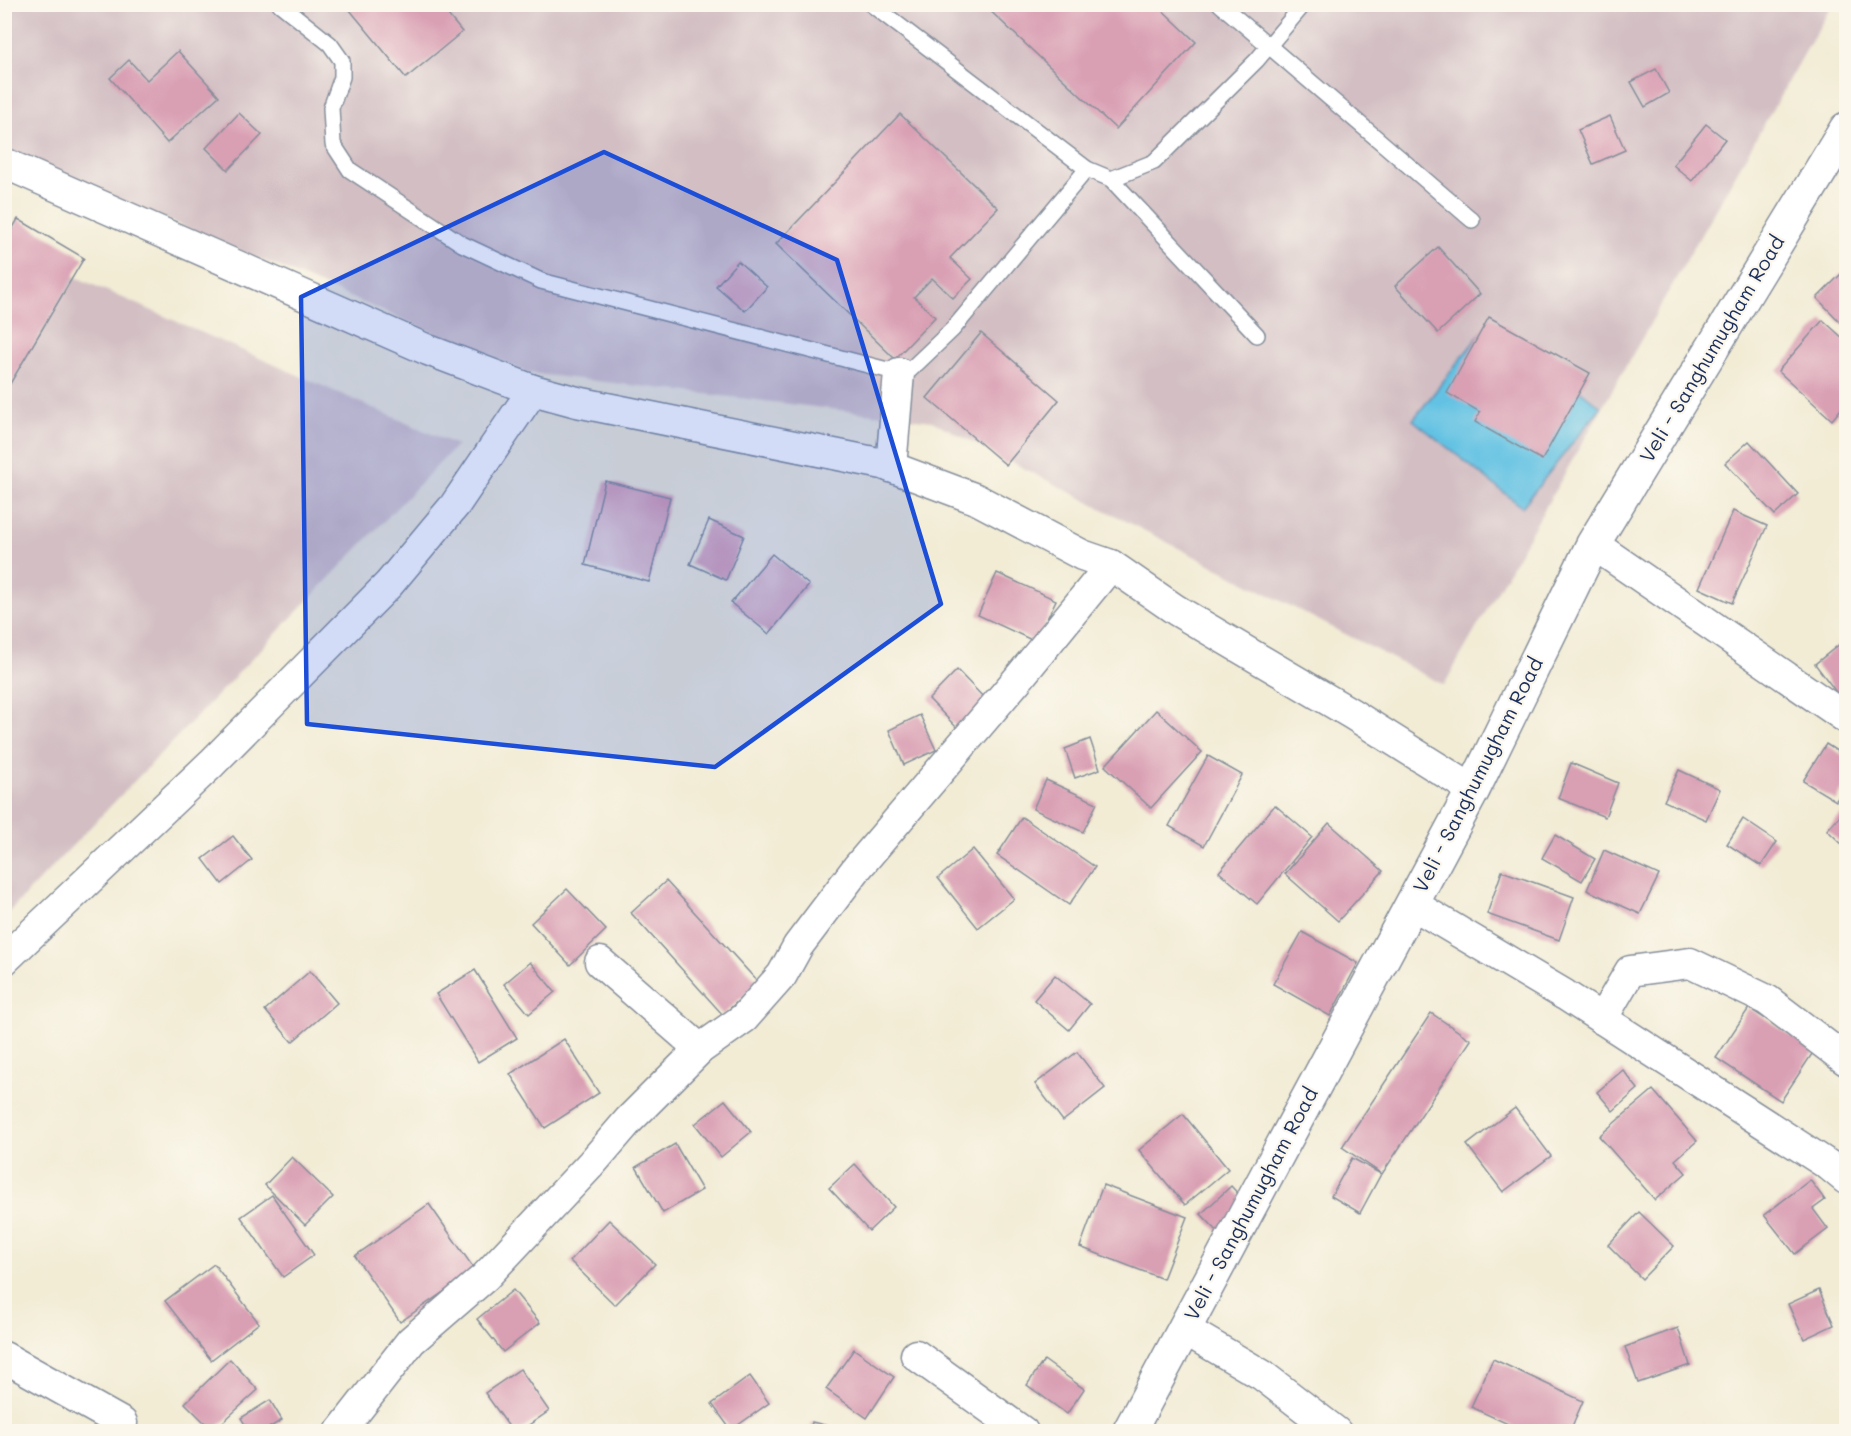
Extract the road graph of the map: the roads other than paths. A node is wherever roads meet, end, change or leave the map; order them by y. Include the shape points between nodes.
1 (280, 4) edge
2 (871, 4) edge
3 (1220, 4) edge
4 (1304, 4) edge
5 (1269, 46) junction
6 (1846, 129) edge
7 (4, 164) edge
8 (1087, 169) junction
9 (1111, 179) junction
10 (1472, 220) dead end
11 (1257, 334) dead end
12 (899, 374) junction
13 (533, 390) junction
14 (891, 467) junction
15 (1593, 544) junction
16 (1111, 565) junction
17 (1846, 718) edge
18 (1473, 790) junction
19 (1412, 904) junction
20 (4, 960) edge
21 (600, 962) dead end
22 (1602, 1019) junction
23 (700, 1049) junction
24 (1846, 1060) edge
25 (1846, 1179) edge
26 (1184, 1329) junction
27 (916, 1355) dead end
28 (4, 1357) edge
29 (126, 1429) edge
30 (340, 1431) edge
31 (1023, 1431) edge
32 (1129, 1431) edge
33 (1336, 1431) edge

1 - 12 lane via 330,44 342,61 342,77 332,108 333,144 350,170 462,244 541,281
2 - 8 lane
3 - 5 lane
4 - 5 lane
5 - 9 lane via 1154,162
5 - 10 lane
6 - 15 main road, Veli - Sanghumugham Road
7 - 13 street via 428,350
8 - 9 lane
8 - 12 lane via 953,329 910,370
9 - 11 lane
12 - 14 street
13 - 14 street
13 - 20 street via 455,505 389,584 212,763
14 - 16 street via 976,499 1082,555
15 - 17 street
15 - 18 main road, Veli - Sanghumugham Road
16 - 18 street via 1176,610
16 - 23 street via 857,868 798,946 782,975 744,1017
18 - 19 main road, Veli - Sanghumugham Road
19 - 22 street
19 - 26 main road, Veli - Sanghumugham Road
21 - 23 street
22 - 24 street via 1630,971 1690,963 1767,1000
22 - 25 street
23 - 30 street via 485,1277 411,1341
26 - 32 main road, Veli - Sanghumugham Road
26 - 33 street via 1263,1375
27 - 31 street
28 - 29 street

